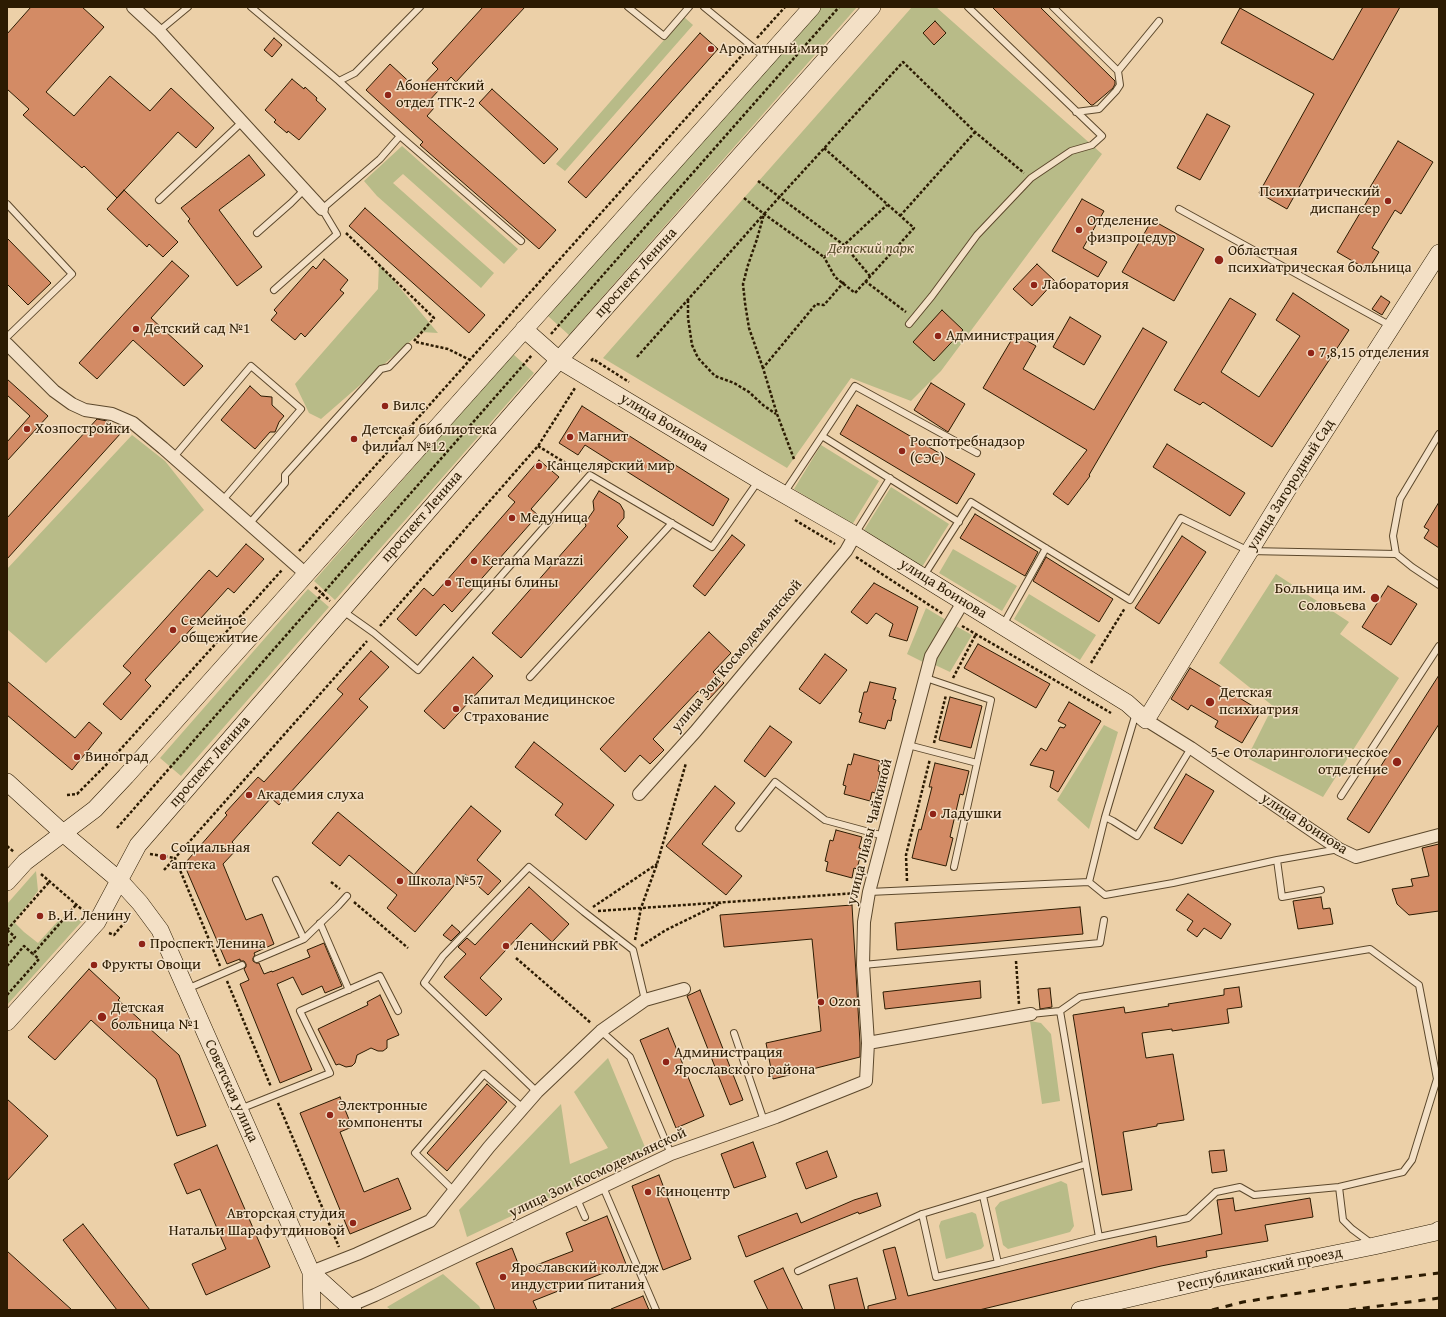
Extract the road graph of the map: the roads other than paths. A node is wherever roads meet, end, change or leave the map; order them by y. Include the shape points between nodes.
1 (133, 7) edge
2 (188, 7) edge
3 (251, 7) edge
4 (420, 7) edge
5 (628, 7) edge
6 (689, 7) edge
7 (704, 7) edge
8 (812, 7) edge
9 (872, 7) edge
10 (968, 7) edge
11 (1053, 7) edge
12 (1159, 22) dead end
13 (159, 31) junction
14 (766, 58) junction
15 (1118, 71) junction
16 (339, 81) junction
17 (1076, 112) junction
18 (242, 122) junction
19 (400, 136) junction
20 (304, 190) junction
21 (158, 200) dead end
22 (7, 204) edge
23 (322, 209) junction
24 (1179, 209) dead end
25 (257, 233) dead end
26 (521, 241) dead end
27 (1437, 261) edge
28 (274, 290) dead end
29 (909, 324) dead end
30 (1392, 326) junction
31 (524, 330) junction
32 (7, 337) edge
33 (7, 344) edge
34 (408, 347) dead end
35 (559, 360) junction
36 (1439, 434) edge
37 (822, 436) junction
38 (977, 453) dead end
39 (173, 458) junction
40 (890, 478) junction
41 (759, 480) junction
42 (784, 494) junction
43 (222, 501) junction
44 (959, 522) junction
45 (672, 523) junction
46 (249, 524) junction
47 (855, 535) junction
48 (1046, 548) junction
49 (1249, 551) junction
50 (1396, 554) junction
51 (306, 574) junction
52 (923, 577) junction
53 (1439, 585) edge
54 (963, 602) junction
55 (342, 610) junction
56 (1003, 626) junction
57 (1439, 646) edge
58 (530, 677) dead end
59 (926, 678) junction
60 (1142, 715) junction
61 (908, 745) junction
62 (1191, 748) junction
63 (977, 762) junction
64 (7, 782) edge
65 (639, 794) dead end
66 (1341, 796) dead end
67 (1105, 817) junction
68 (739, 828) dead end
69 (63, 833) junction
70 (1439, 835) edge
71 (884, 836) junction
72 (1338, 849) junction
73 (1276, 860) junction
74 (954, 866) dead end
75 (276, 880) dead end
76 (120, 881) junction
77 (7, 882) edge
78 (1089, 882) junction
79 (1321, 890) dead end
80 (869, 892) junction
81 (347, 896) road end
82 (1104, 920) dead end
83 (320, 924) junction
84 (304, 939) junction
85 (257, 959) dead end
86 (242, 965) dead end
87 (863, 965) junction
88 (684, 988) dead end
89 (187, 989) junction
90 (349, 990) junction
91 (645, 1000) junction
92 (398, 1011) dead end
93 (1060, 1011) junction
94 (1025, 1015) joint
95 (7, 1022) edge
96 (601, 1031) junction
97 (734, 1033) dead end
98 (868, 1043) junction
99 (866, 1082) joint
100 (537, 1092) junction
101 (523, 1108) junction
102 (239, 1109) junction
103 (764, 1121) junction
104 (671, 1154) junction
105 (1086, 1164) junction
106 (603, 1187) junction
107 (1339, 1187) junction
108 (454, 1191) junction
109 (983, 1196) junction
110 (577, 1199) junction
111 (922, 1214) junction
112 (585, 1217) dead end
113 (1439, 1230) edge
114 (1099, 1237) junction
115 (1374, 1246) junction
116 (998, 1263) junction
117 (798, 1271) dead end
118 (311, 1272) junction
119 (351, 1308) edge
120 (312, 1310) edge
121 (656, 1310) edge
122 (1080, 1310) edge

1 - 13 street
2 - 13 lane
3 - 16 lane
4 - 16 lane via 355,73
5 - 6 lane via 664,36
7 - 14 lane
8 - 14 main road
9 - 35 main road, проспект Ленина
10 - 17 lane
11 - 15 lane
12 - 15 lane
13 - 18 street
14 - 31 main road
15 - 17 lane via 1120,85 1099,109
16 - 19 lane
17 - 29 lane via 1102,136 1092,145 1071,151 1030,178 977,236
18 - 20 street
18 - 21 lane
19 - 23 lane via 380,159
19 - 26 lane
20 - 23 street
20 - 25 lane
22 - 32 lane via 72,274
23 - 28 lane via 337,234
24 - 30 lane
27 - 30 main road, улица Загородный Сад
30 - 49 main road, улица Загородный Сад
31 - 35 main road, улица Воинова
31 - 51 main road
33 - 39 street via 54,391 72,404 86,410 112,414 133,423
34 - 46 lane via 389,367 381,369 285,474 285,483
35 - 41 main road, улица Воинова
35 - 55 main road, проспект Ленина
36 - 50 lane via 1400,499 1393,536
37 - 38 lane via 855,386
37 - 40 lane
37 - 42 lane
39 - 43 street
39 - 43 lane via 251,366 301,409
40 - 44 lane
40 - 47 lane
41 - 42 main road, улица Воинова
41 - 45 lane via 712,547
42 - 47 main road, улица Воинова
43 - 46 street
44 - 48 lane via 971,502
44 - 52 lane
45 - 55 lane via 590,475 418,670
45 - 58 lane
46 - 51 street
47 - 52 main road, улица Воинова
47 - 65 street, улица Зои Космодемьянской via 846,551 811,593 695,732
48 - 49 lane via 1130,600 1181,518
48 - 56 lane
49 - 50 lane
49 - 60 main road, улица Загородный Сад
50 - 53 lane
51 - 69 main road via 126,776 95,809
52 - 54 main road, улица Воинова
54 - 56 main road, улица Воинова
54 - 59 street, улица Лизы Чайкиной via 931,656
55 - 76 main road, проспект Ленина via 138,845
56 - 60 main road, улица Воинова via 1127,702
57 - 66 lane
59 - 61 street, улица Лизы Чайкиной
59 - 63 lane via 991,700
60 - 62 street, улица Воинова
60 - 67 lane
61 - 63 lane
61 - 71 street, улица Лизы Чайкиной
62 - 67 lane via 1137,836
62 - 72 street, улица Воинова
63 - 74 lane
64 - 69 main road, Советская улица
67 - 78 lane
68 - 71 lane via 775,782 825,820
69 - 76 main road, Советская улица
69 - 77 main road via 25,862
70 - 72 street, улица Воинова via 1356,857
71 - 80 street, улица Лизы Чайкиной
72 - 73 lane
73 - 78 lane via 1105,895
73 - 79 lane via 1282,897
75 - 84 lane
76 - 89 main road, Советская улица via 160,930
76 - 95 main road, проспект Ленина via 97,922
78 - 80 lane
80 - 87 street, улица Лизы Чайкиной via 864,922
81 - 83 lane
82 - 87 lane via 1100,943
83 - 84 lane
83 - 90 lane
84 - 85 lane
86 - 89 lane
87 - 98 street, улица Лизы Чайкиной
88 - 91 street
89 - 102 main road, Советская улица
90 - 92 lane via 380,976
90 - 102 lane via 300,1010 330,1073
91 - 96 street
91 - 100 lane via 633,950 529,867 443,956 424,983
93 - 94 lane
93 - 105 lane
93 - 107 lane via 1080,996 1370,949 1419,985 1437,1079 1412,1160 1403,1172
94 - 98 street
96 - 100 street
96 - 104 lane via 630,1057
97 - 103 lane
98 - 99 street, улица Лизы Чайкиной
99 - 103 street, улица Зои Космодемьянской
100 - 101 street
101 - 108 street
101 - 108 lane via 484,1074 415,1153
102 - 118 main road, Советская улица
103 - 104 street, улица Зои Космодемьянской
104 - 106 street, улица Зои Космодемьянской
105 - 109 lane
105 - 114 lane
106 - 110 street, улица Зои Космодемьянской
106 - 121 lane
107 - 114 lane via 1254,1195 1240,1187 1216,1192 1188,1218
107 - 115 lane via 1343,1220
108 - 118 street via 430,1221
109 - 111 lane
109 - 116 lane
110 - 112 lane
110 - 119 street, улица Зои Космодемьянской
111 - 116 lane via 936,1277
111 - 117 lane
113 - 115 main road, Республиканский проезд
114 - 116 lane
115 - 122 main road, Республиканский проезд via 1216,1278
118 - 119 main road, Советская улица
118 - 120 main road, Советская улица

